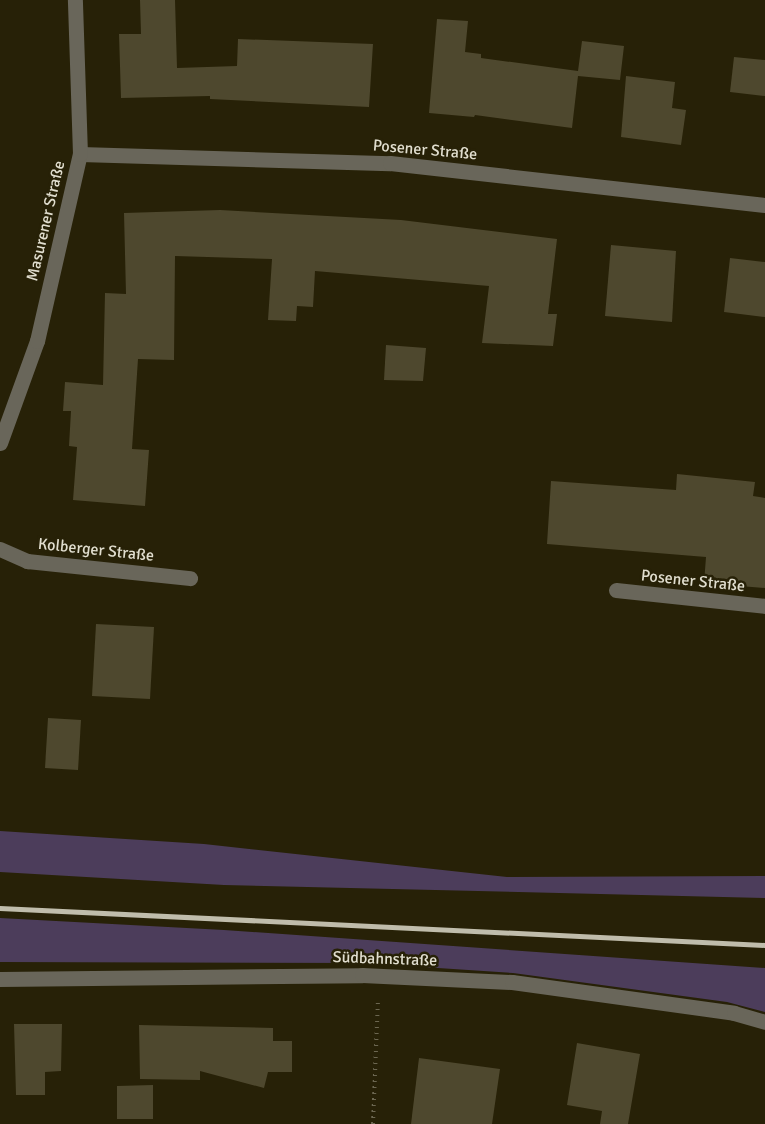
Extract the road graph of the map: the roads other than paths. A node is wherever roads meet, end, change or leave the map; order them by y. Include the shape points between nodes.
1 (75, 0) edge
2 (80, 154) junction
3 (765, 205) edge
4 (0, 443) edge
5 (0, 549) edge
6 (190, 578) dead end
7 (616, 590) dead end
8 (765, 606) edge
9 (0, 980) edge
10 (765, 1022) edge

1 - 2 street, Masurener Straße
2 - 3 street, Posener Straße via 390,163
2 - 4 street, Masurener Straße via 37,341
5 - 6 street, Kolberger Straße via 27,561
7 - 8 street, Posener Straße
9 - 10 street, Südbahnstraße via 379,976 512,982 734,1014

